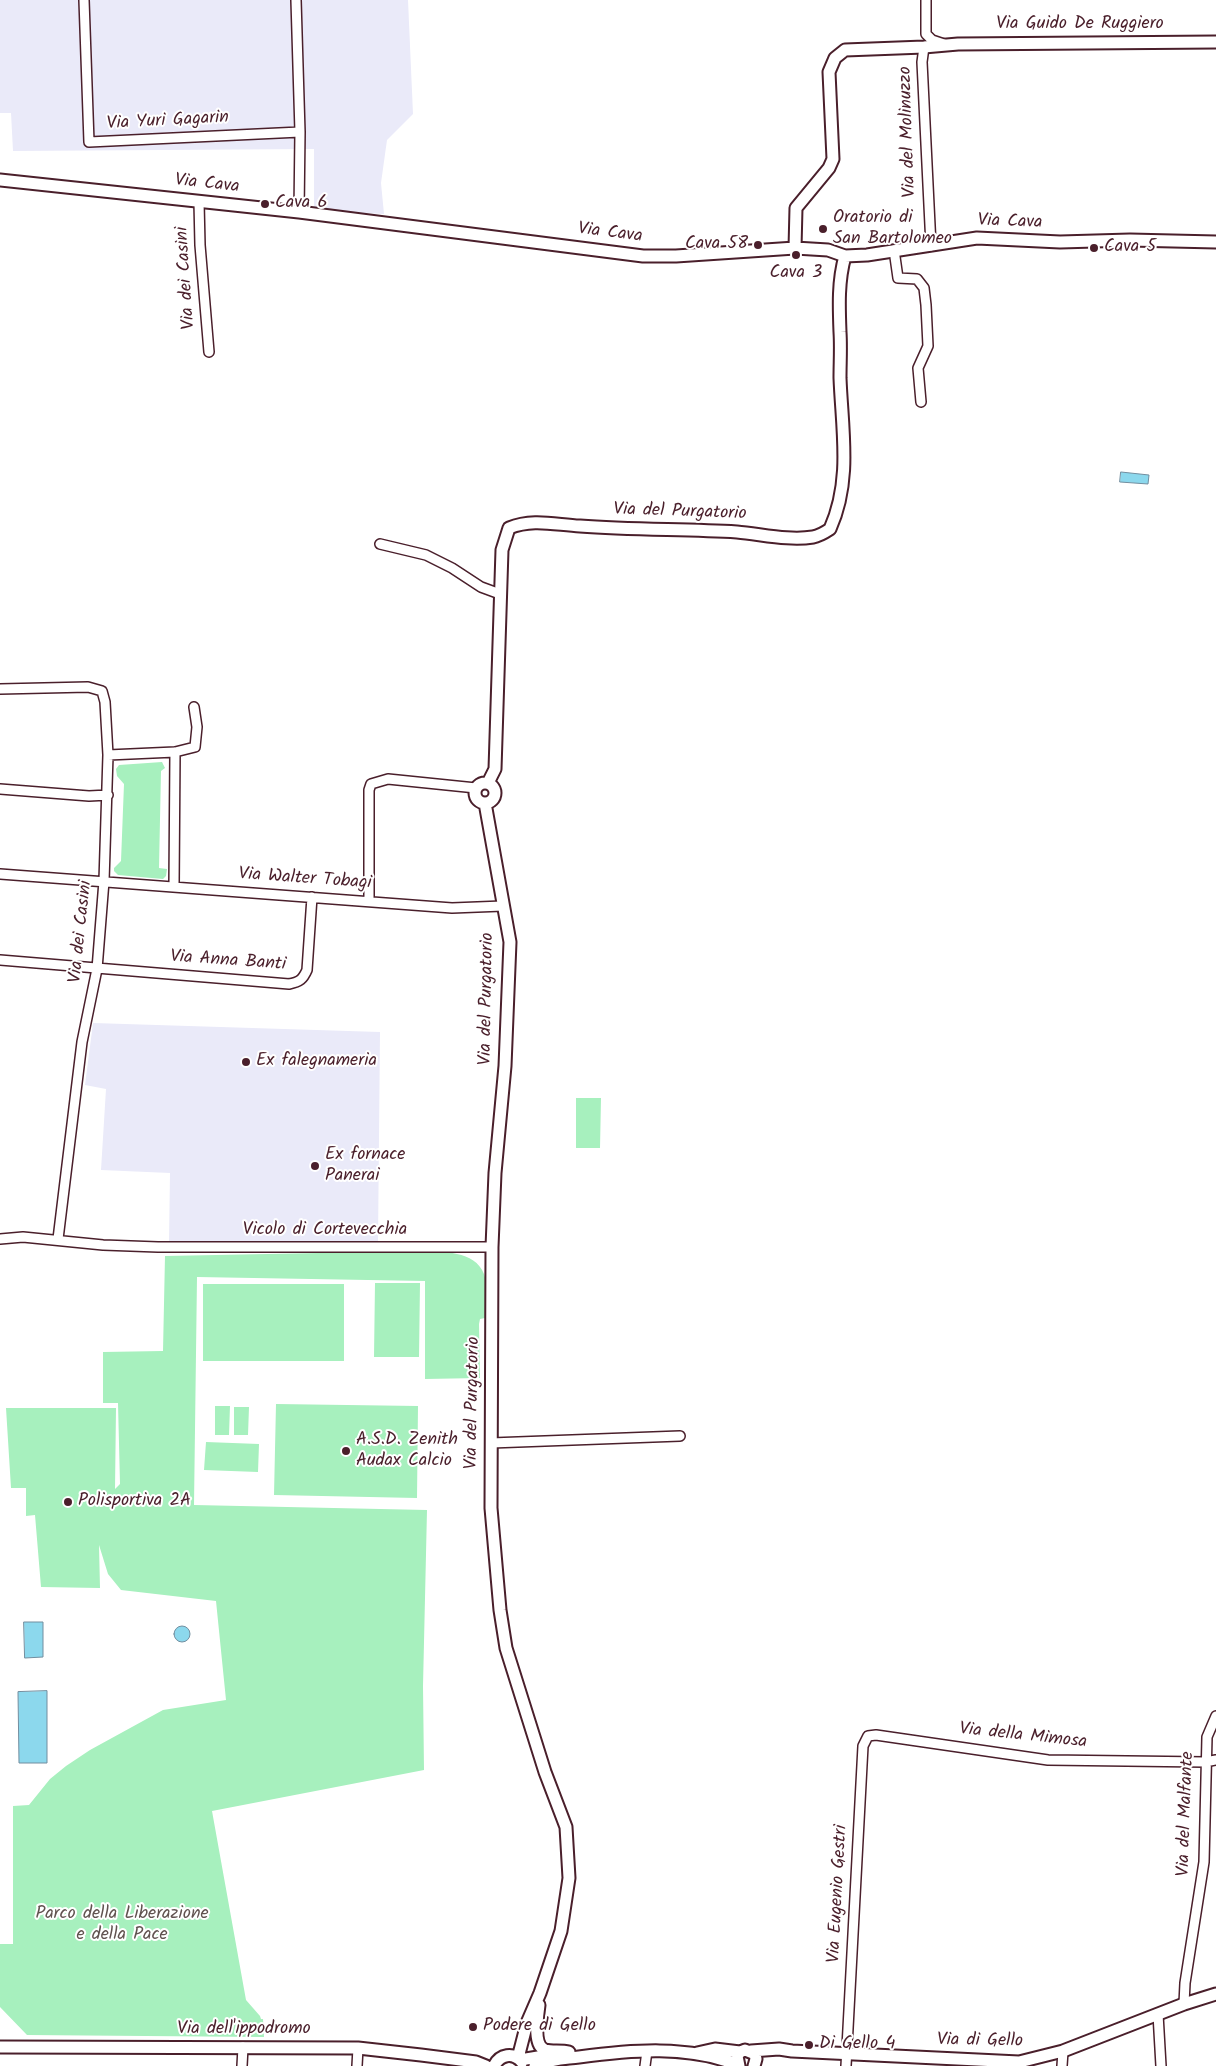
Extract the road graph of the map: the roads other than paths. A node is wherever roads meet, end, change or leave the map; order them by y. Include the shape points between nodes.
1 (84, 0) edge
2 (296, 0) edge
3 (926, 0) edge
4 (1216, 42) edge
5 (945, 44) junction
6 (924, 47) junction
7 (300, 132) junction
8 (0, 180) edge
9 (199, 202) junction
10 (299, 212) junction
11 (1216, 242) edge
12 (931, 246) junction
13 (795, 248) junction
14 (894, 250) junction
15 (845, 256) junction
16 (210, 352) dead end
17 (921, 402) dead end
18 (380, 544) dead end
19 (500, 594) junction
20 (0, 689) edge
21 (194, 707) dead end
22 (176, 752) junction
23 (108, 755) junction
24 (488, 783) junction
25 (0, 788) edge
26 (476, 788) junction
27 (108, 795) junction
28 (486, 803) junction
29 (0, 874) edge
30 (104, 881) junction
31 (174, 886) junction
32 (312, 897) junction
33 (369, 901) junction
34 (503, 906) junction
35 (0, 960) edge
36 (97, 970) junction
37 (0, 1239) edge
38 (58, 1240) junction
39 (492, 1247) junction
40 (680, 1436) dead end
41 (491, 1443) junction
42 (1216, 1716) edge
43 (868, 1736) joint
44 (1216, 1760) edge
45 (1206, 1762) junction
46 (540, 1993) junction
47 (1216, 1994) edge
48 (1184, 2004) junction
49 (1158, 2014) junction
50 (0, 2047) edge
51 (243, 2047) junction
52 (358, 2048) junction
53 (647, 2051) junction
54 (1063, 2051) junction
55 (569, 2052) junction
56 (695, 2053) junction
57 (594, 2054) junction
58 (847, 2054) junction
59 (517, 2060) edge
60 (752, 2060) edge
61 (460, 2063) edge
62 (738, 2065) edge
63 (242, 2066) edge
64 (357, 2066) edge
65 (486, 2066) edge
66 (494, 2066) edge
67 (535, 2066) edge
68 (645, 2066) edge
69 (846, 2066) edge
70 (1062, 2066) edge
71 (1161, 2066) edge

1 - 7 street, Via Yuri Gagarin via 89,142
2 - 7 street
3 - 5 street via 926,31 929,37
4 - 5 street, Via Guido De Ruggiero
5 - 6 street, Via Guido De Ruggiero
6 - 12 street, Via del Molinuzzo via 922,62
6 - 13 street, Via Guido De Ruggiero via 845,50 835,58 830,72 832,159 829,168 796,208
7 - 10 street
8 - 9 street, Via Cava
9 - 10 street, Via Cava
9 - 16 street, Via dei Casini
10 - 13 street, Via Cava via 643,256
11 - 12 street, Via Cava via 1051,242 976,238
12 - 14 street, Via Cava
13 - 15 street, Via Cava via 828,250
14 - 15 street, Via Cava
14 - 17 street via 898,278 916,279 924,288 928,346 918,368
15 - 19 street, Via del Purgatorio via 839,301 840,378 846,453 844,484 830,529 822,535 797,537 521,523 510,528 505,539
18 - 19 street via 426,555 481,587
19 - 24 street, Via del Purgatorio via 495,769
20 - 23 street, Via dei Casini via 88,687 102,691
21 - 22 street via 196,747
22 - 23 street
22 - 31 street
23 - 27 street, Via dei Casini
24 - 26 street via 481,783
24 - 28 street via 493,787 494,796
25 - 27 street
26 - 28 street via 476,798
26 - 33 street via 388,779 371,784
27 - 30 street, Via dei Casini
28 - 34 street, Via del Purgatorio
29 - 30 street, Via Walter Tobagi
30 - 31 street, Via Walter Tobagi
30 - 36 street, Via dei Casini
31 - 32 street, Via Walter Tobagi
32 - 33 street, Via Walter Tobagi
32 - 36 street, Via Anna Banti via 307,970 299,982 289,984
33 - 34 street, Via Walter Tobagi via 452,908
34 - 39 street, Via del Purgatorio via 510,942
35 - 36 street
36 - 38 street, Via dei Casini via 82,1042
37 - 38 street
38 - 39 street, Vicolo di Cortevecchia via 158,1247
39 - 41 street, Via del Purgatorio
40 - 41 street
41 - 46 street, Via del Purgatorio via 491,1508 506,1648 566,1827 569,1878 561,1931
42 - 45 street, Via del Malfante via 1207,1737
43 - 45 street, Via della Mimosa via 1048,1760
43 - 58 street, Via Eugenio Gestri via 863,1746
44 - 45 street, Via della Mimosa
45 - 48 street, Via del Malfante via 1204,1862
46 - 55 street via 539,2044 545,2050
46 - 59 street
47 - 48 street, Via di Gello
48 - 49 street, Via di Gello
49 - 54 street, Via di Gello
49 - 71 street
50 - 51 street, Via dell'ippodromo
51 - 52 street, Via dell'ippodromo
51 - 63 street
52 - 61 street, Via dell'ippodromo
52 - 64 street
53 - 56 street
53 - 57 street
53 - 68 street
54 - 58 street, Via di Gello via 1031,2061 1008,2063
54 - 70 street
55 - 57 street
55 - 59 street
56 - 60 street, Via di Gello via 715,2049
56 - 62 street
57 - 67 street via 550,2060
58 - 60 street, Via di Gello via 779,2049
58 - 69 street, Via Eugenio Gestri
59 - 66 street via 499,2059
60 - 62 street via 736,2059
61 - 65 street, Via dell'ippodromo via 476,2062

